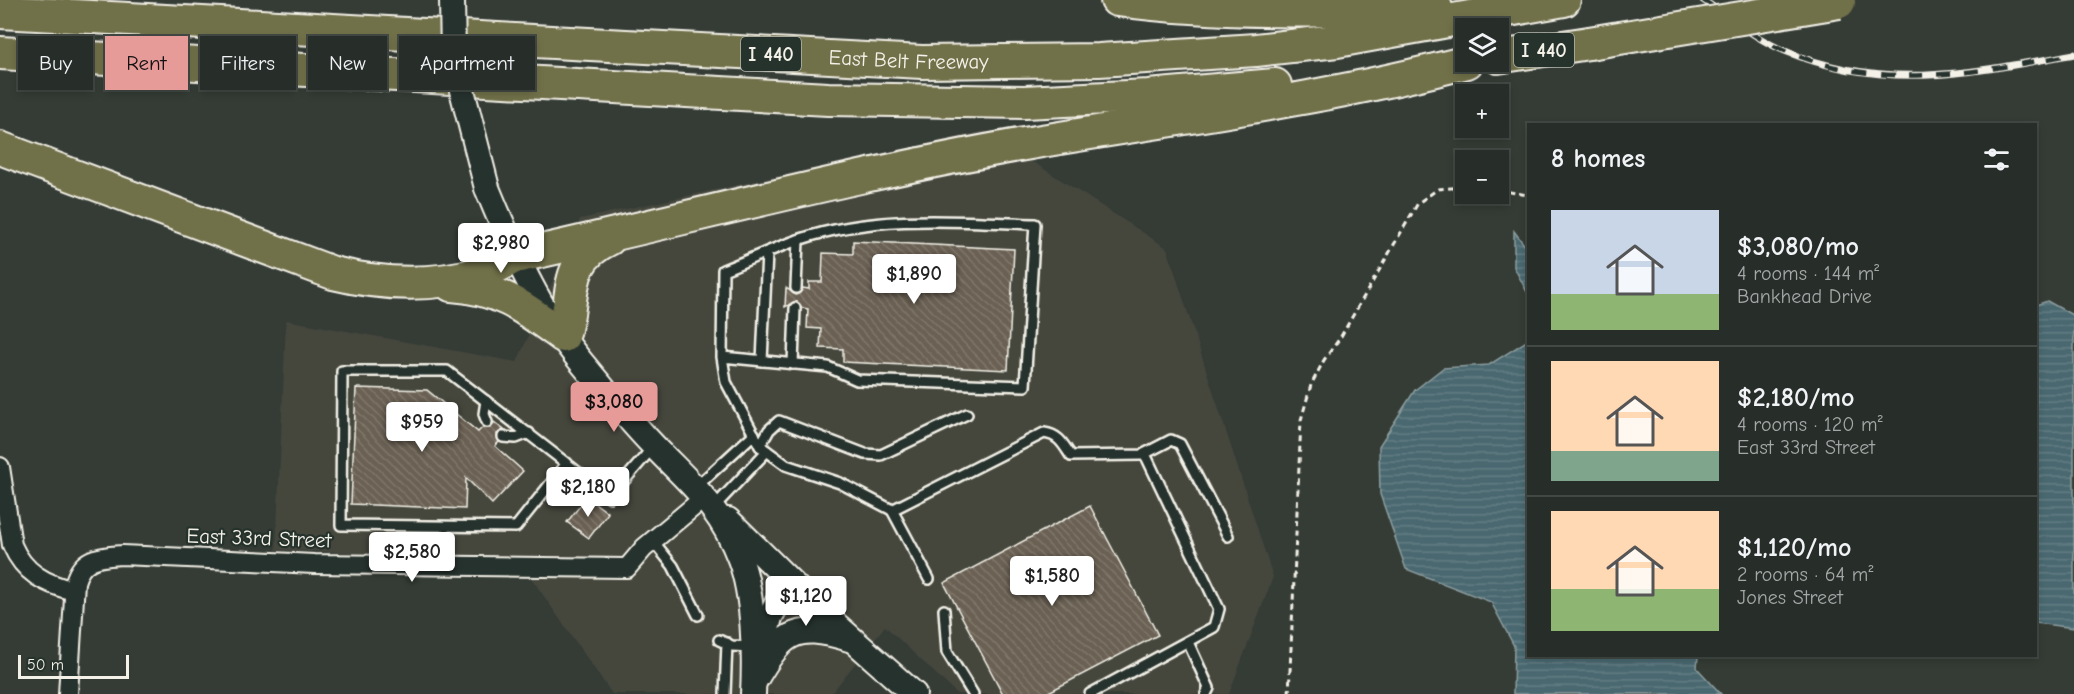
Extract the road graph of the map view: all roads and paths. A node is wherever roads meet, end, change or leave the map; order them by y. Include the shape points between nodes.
1 (452, 0) edge
2 (1117, 0) edge
3 (1846, 1) edge
4 (1551, 2) edge
5 (0, 12) edge
6 (0, 53) edge
7 (1509, 55) edge
8 (1455, 64) edge
9 (1455, 65) edge
10 (0, 148) edge
11 (1455, 188) edge
12 (1509, 192) edge
13 (1527, 195) edge
14 (623, 232) junction
15 (798, 240) junction
16 (767, 252) junction
17 (515, 257) junction
18 (423, 283) junction
19 (796, 288) dead end
20 (795, 308) dead end
21 (563, 336) junction
22 (722, 357) junction
23 (762, 361) junction
24 (793, 364) junction
25 (486, 400) junction
26 (967, 414) dead end
27 (487, 422) dead end
28 (529, 434) junction
29 (753, 434) junction
30 (503, 437) dead end
31 (654, 446) junction
32 (764, 449) junction
33 (1145, 454) junction
34 (567, 463) junction
35 (0, 467) edge
36 (706, 497) junction
37 (892, 510) junction
38 (1228, 537) dead end
39 (653, 542) junction
40 (929, 579) dead end
41 (789, 582) junction
42 (74, 591) junction
43 (944, 610) dead end
44 (698, 615) dead end
45 (751, 635) junction
46 (853, 640) junction
47 (1188, 642) junction
48 (754, 688) edge
49 (68, 694) edge
50 (725, 694) edge
51 (914, 694) edge
52 (973, 694) edge
53 (1090, 694) edge
54 (1206, 694) edge
55 (1289, 694) edge

1 - 17 main road, bridge via 453,55 487,188
2 - 4 highway via 1169,7 1278,12
3 - 7 highway, I 440, bridge
4 - 5 highway, East Belt Freeway / I 440 via 1349,39 1245,51 1099,60 922,62
6 - 8 highway, East Belt Freeway / I 440 via 828,99 1024,102 1252,87
9 - 14 highway via 1328,95 900,168
10 - 18 highway via 333,273 384,283
11 - 55 path via 1438,189 1418,203 1311,385 1301,420 1298,456
12 - 13 path
14 - 17 highway
14 - 21 highway via 595,245 577,267 571,281
15 - 16 lane
15 - 19 lane
15 - 24 lane via 858,226 925,220 1035,224 1025,386 856,380 828,367
16 - 22 lane via 723,270
16 - 23 lane
17 - 18 highway via 483,273
17 - 21 main road
18 - 21 highway via 486,289 524,308
20 - 24 lane
21 - 31 main road
22 - 23 lane
22 - 29 lane via 726,382
23 - 24 lane
25 - 27 lane
25 - 28 lane
25 - 34 lane via 447,371 342,371 341,525 516,527
26 - 32 lane via 881,455 865,454 780,421 769,430
28 - 30 lane
28 - 34 lane
29 - 32 lane
29 - 36 lane
31 - 34 lane via 610,497
31 - 36 main road
32 - 36 lane
32 - 37 lane via 786,465 840,483
33 - 37 lane via 1071,456 1059,438 1044,433
33 - 38 lane via 1171,440 1180,444
33 - 47 lane via 1219,609 1214,627
35 - 42 street via 16,555 35,576
36 - 39 street, East 33rd Street
36 - 41 main road
36 - 45 main road via 731,536 741,561
37 - 40 lane
39 - 42 street, East 33rd Street via 627,568 602,569 95,557 77,573
39 - 44 lane via 673,566
41 - 45 main road via 769,596
41 - 46 main road
41 - 48 main road via 770,617
42 - 49 street, East 33rd Street
43 - 52 lane via 947,652
45 - 48 main road
45 - 50 lane via 723,642
46 - 48 main road via 821,633 789,635 773,649
46 - 51 main road
47 - 53 lane
47 - 54 lane via 1209,688

